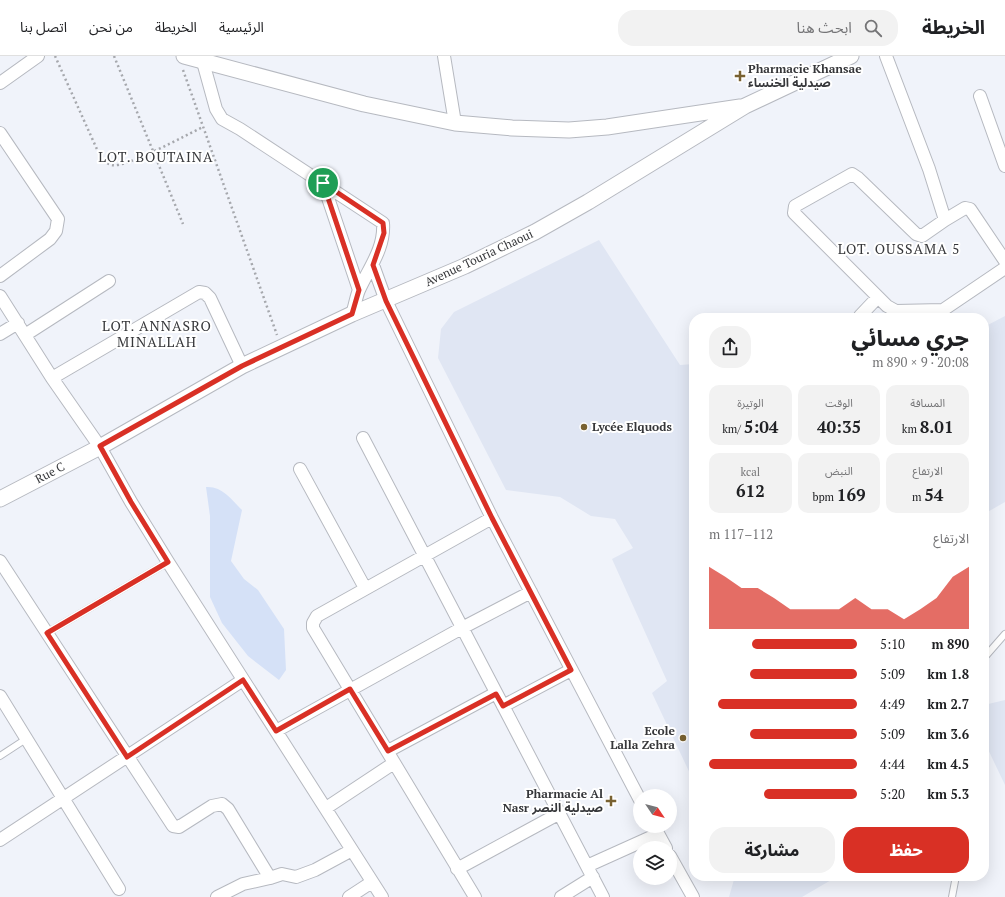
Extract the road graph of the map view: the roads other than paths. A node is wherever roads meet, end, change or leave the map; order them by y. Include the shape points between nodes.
1 (38, 56) edge
2 (444, 56) edge
3 (851, 56) edge
4 (886, 56) edge
5 (182, 60) edge
6 (203, 62) junction
7 (0, 83) edge
8 (980, 96) dead end
9 (745, 106) junction
10 (455, 123) junction
11 (0, 133) edge
12 (1005, 166) edge
13 (323, 183) junction
14 (945, 220) junction
15 (1005, 261) edge
16 (373, 265) junction
17 (1005, 268) edge
18 (0, 276) edge
19 (109, 280) dead end
20 (359, 290) junction
21 (0, 296) edge
22 (878, 297) junction
23 (386, 301) junction
24 (863, 313) edge
25 (352, 314) junction
26 (18, 323) junction
27 (0, 334) edge
28 (25, 335) junction
29 (242, 366) junction
30 (52, 378) junction
31 (363, 438) dead end
32 (100, 446) junction
33 (300, 469) dead end
34 (0, 499) edge
35 (492, 518) junction
36 (424, 555) junction
37 (0, 560) edge
38 (168, 562) junction
39 (365, 588) junction
40 (531, 592) junction
41 (462, 628) junction
42 (47, 633) junction
43 (1005, 634) edge
44 (989, 652) edge
45 (571, 670) junction
46 (243, 680) junction
47 (350, 689) junction
48 (496, 694) junction
49 (0, 696) edge
50 (503, 706) junction
51 (276, 731) junction
52 (26, 739) junction
53 (388, 751) junction
54 (0, 756) edge
55 (127, 757) junction
56 (394, 763) junction
57 (634, 789) edge
58 (62, 799) junction
59 (326, 808) junction
60 (560, 813) junction
61 (650, 833) edge
62 (0, 840) edge
63 (352, 850) junction
64 (587, 866) junction
65 (677, 868) edge
66 (457, 869) junction
67 (593, 877) junction
68 (270, 878) junction
69 (955, 881) edge
70 (372, 882) junction
71 (119, 889) dead end
72 (217, 897) edge
73 (349, 897) edge
74 (382, 897) edge
75 (475, 897) edge
76 (561, 897) edge
77 (603, 897) edge
78 (693, 897) edge
79 (952, 897) edge

1 - 7 street
2 - 10 street
3 - 9 street, Avenue Touria Chaoui
4 - 14 street via 929,169
5 - 6 street
6 - 10 street via 364,104
6 - 13 street via 216,109 222,119
8 - 12 street
9 - 10 street via 607,127 569,130
9 - 23 street, Avenue Touria Chaoui via 535,232
11 - 18 street via 58,220 56,231 50,239
13 - 16 street via 383,223 384,233
13 - 20 street
14 - 15 street via 965,208 970,209
14 - 22 street via 922,236 916,234 852,174 796,206 794,213
16 - 20 street
16 - 23 street
17 - 22 street via 943,310 896,311
19 - 28 street
20 - 25 street
21 - 26 street
22 - 24 street
23 - 25 street, Avenue Touria Chaoui
23 - 35 street
25 - 29 street, Avenue Touria Chaoui
26 - 27 street
26 - 28 street
28 - 30 street
29 - 30 street via 213,303 205,293 199,292
29 - 32 street, Avenue Touria Chaoui
30 - 32 street
31 - 36 street
32 - 34 street, Rue C
32 - 38 street
33 - 39 street
35 - 36 street
35 - 40 street
36 - 39 street
36 - 41 street
37 - 42 street
38 - 42 lane
38 - 46 street
39 - 47 street via 317,616 313,623 313,628
40 - 41 street
40 - 45 street
41 - 47 street
41 - 48 street
42 - 55 street
43 - 44 lane
45 - 50 street
45 - 57 street
46 - 51 street
46 - 55 street
47 - 51 street
47 - 53 street
48 - 50 street
48 - 53 street
49 - 52 street
50 - 60 street
51 - 59 street
52 - 54 lane
52 - 58 street
53 - 56 street
55 - 58 street
55 - 68 street via 173,826 179,827 212,806 218,804 226,807
56 - 59 street
56 - 66 street
58 - 62 street
58 - 71 street
59 - 63 street
60 - 64 street
60 - 66 street
61 - 64 street
63 - 68 street via 296,877 282,874
63 - 70 street
64 - 67 street
65 - 78 street
66 - 75 street
67 - 76 street
67 - 77 street
68 - 72 street via 243,884
69 - 79 lane
70 - 73 street
70 - 74 street

